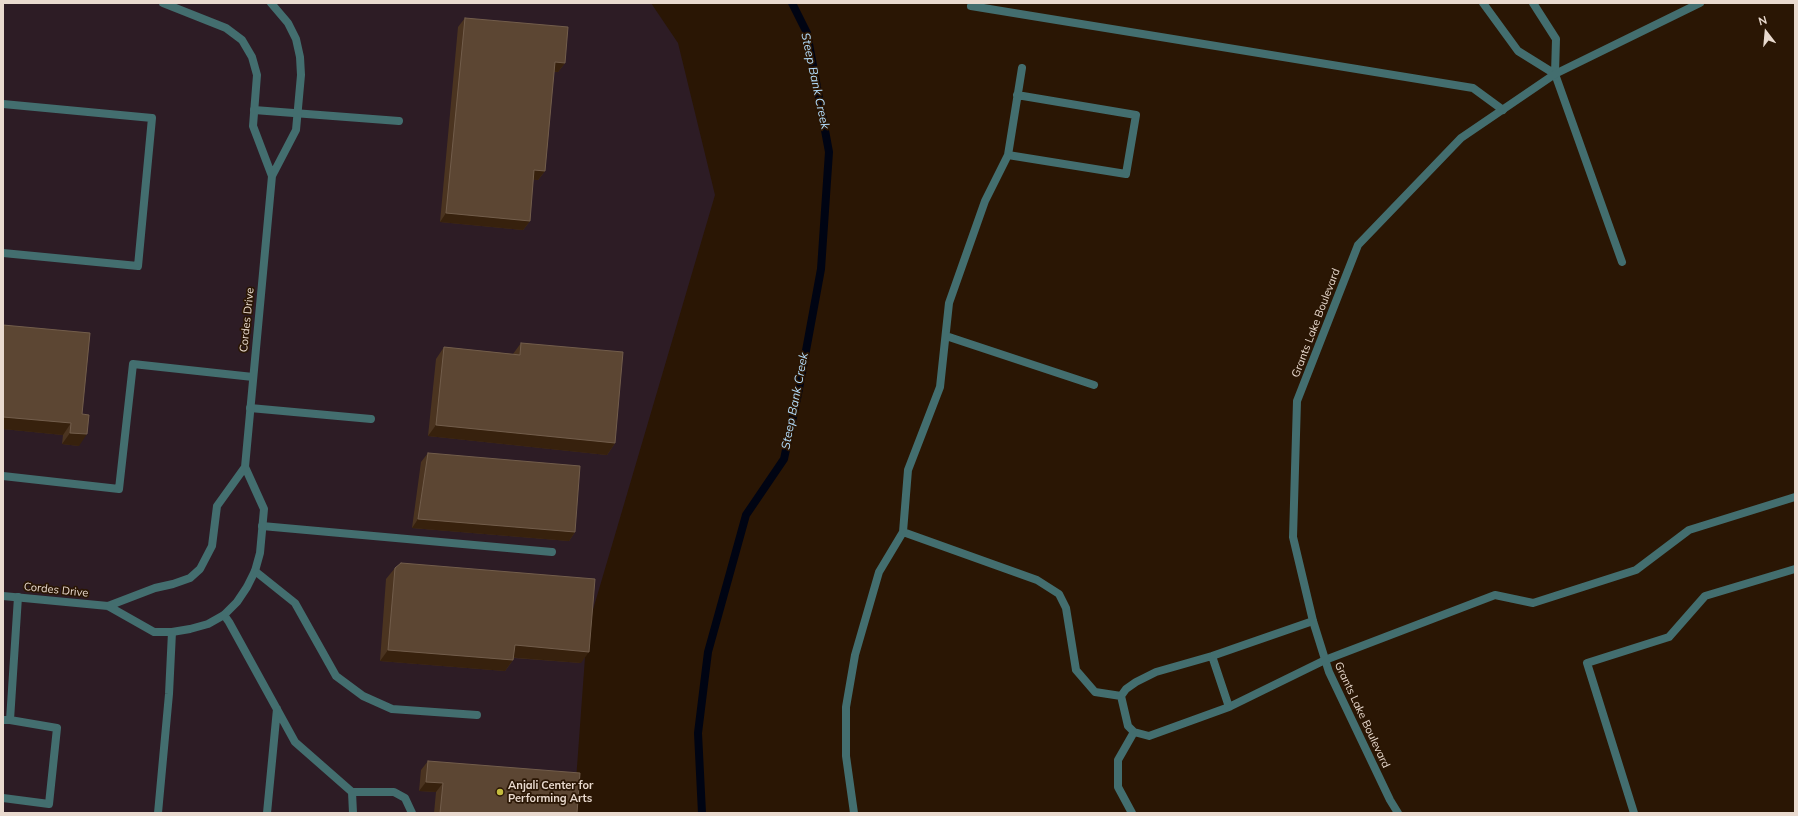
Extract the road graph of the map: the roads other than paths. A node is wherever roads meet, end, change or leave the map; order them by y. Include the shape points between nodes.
1 (163, 3) edge
2 (271, 3) edge
3 (1483, 3) edge
4 (1533, 3) edge
5 (1700, 3) edge
6 (971, 6) dead end
7 (1022, 68) dead end
8 (1555, 74) junction
9 (1017, 95) junction
10 (3, 104) edge
11 (254, 110) junction
12 (1503, 110) junction
13 (298, 113) junction
14 (399, 122) dead end
15 (1008, 155) junction
16 (272, 176) junction
17 (3, 253) edge
18 (1622, 262) dead end
19 (946, 336) junction
20 (253, 377) junction
21 (1094, 385) dead end
22 (250, 408) junction
23 (371, 419) dead end
24 (244, 467) junction
25 (3, 476) edge
26 (1795, 497) edge
27 (262, 526) junction
28 (903, 532) junction
29 (552, 552) dead end
30 (1795, 569) edge
31 (255, 571) junction
32 (3, 596) edge
33 (18, 597) junction
34 (108, 606) junction
35 (224, 615) junction
36 (1313, 622) junction
37 (172, 632) junction
38 (1212, 656) junction
39 (1325, 660) junction
40 (1121, 696) junction
41 (1230, 707) junction
42 (277, 708) junction
43 (477, 715) dead end
44 (7, 720) edge
45 (1134, 732) junction
46 (352, 792) junction
47 (3, 798) edge
48 (158, 813) edge
49 (267, 813) edge
50 (353, 813) edge
51 (412, 813) edge
52 (854, 813) edge
53 (1132, 813) edge
54 (1398, 813) edge
55 (1634, 813) edge

1 - 11 street, Cordes Drive via 226,28 242,40 252,56 258,75
2 - 13 street, Cordes Drive via 288,23 296,39 301,75
3 - 8 street via 1518,51
4 - 8 street via 1556,39
5 - 8 street, Grants Lake Boulevard
6 - 12 street via 1473,88
7 - 9 street
8 - 12 street, Grants Lake Boulevard
8 - 18 street
9 - 15 street
9 - 15 street via 1136,115 1126,174
10 - 17 street via 152,118 138,266
11 - 13 street
11 - 16 street, Cordes Drive via 253,126
12 - 36 street, Grants Lake Boulevard via 1461,138 1358,245 1297,401 1293,537
13 - 14 street
13 - 16 street, Cordes Drive via 296,130
15 - 19 street via 984,201 949,303
16 - 20 street, Cordes Drive
19 - 21 street
19 - 28 street via 940,387 908,470
20 - 22 street, Cordes Drive
20 - 25 street via 133,364 119,489
22 - 23 street
22 - 24 street, Cordes Drive
24 - 27 street, Cordes Drive via 264,509
24 - 34 street, Cordes Drive via 217,506 212,546 200,569 190,578
26 - 39 street via 1689,530 1636,570 1533,603 1494,595
27 - 29 street
27 - 31 street, Cordes Drive via 260,553
28 - 40 street via 1037,580 1059,594 1066,608 1076,670 1095,692
28 - 52 street via 879,572 855,654 846,707 846,756
30 - 55 street via 1705,596 1669,637 1587,663
31 - 35 street, Cordes Drive via 238,602
31 - 43 street via 295,603 336,676 363,696 392,709
32 - 33 street, Cordes Drive
33 - 34 street, Cordes Drive
33 - 44 street
34 - 37 street, Cordes Drive via 154,632
35 - 37 street, Cordes Drive via 202,626
35 - 42 street
36 - 38 street
36 - 39 street, Grants Lake Boulevard
37 - 48 street
38 - 40 street via 1156,672 1126,689
38 - 41 street
39 - 41 street
39 - 54 street, Grants Lake Boulevard
40 - 45 street via 1128,726
41 - 45 street via 1149,736
42 - 46 street via 295,742
42 - 49 street
44 - 47 street via 57,728 49,804
45 - 53 street via 1118,760 1118,787
46 - 50 street
46 - 51 street via 394,792 405,798

